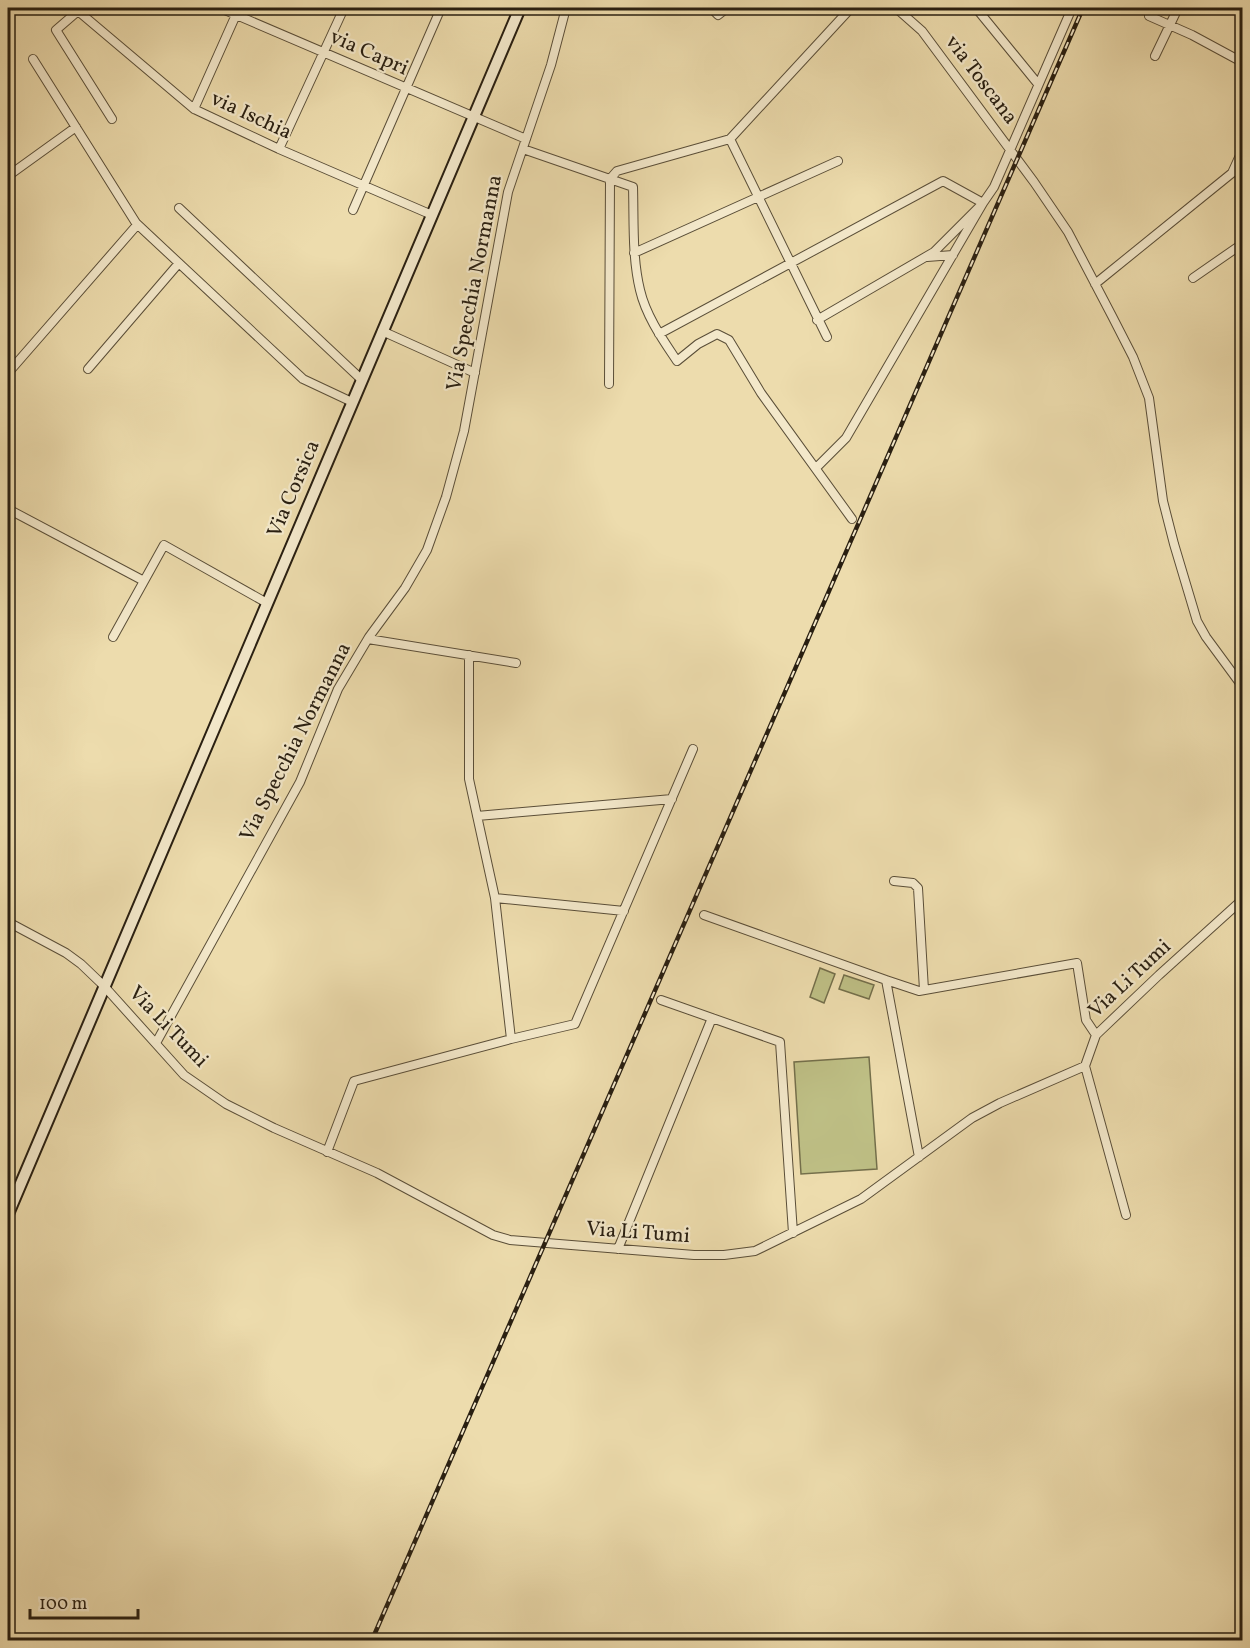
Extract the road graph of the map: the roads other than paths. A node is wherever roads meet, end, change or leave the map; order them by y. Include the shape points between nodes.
1 (220, 8) edge
2 (344, 8) edge
3 (441, 8) edge
4 (520, 8) edge
5 (566, 8) edge
6 (711, 8) edge
7 (728, 8) edge
8 (851, 8) edge
9 (896, 8) edge
10 (976, 8) edge
11 (1072, 8) edge
12 (1178, 8) edge
13 (237, 11) edge
14 (1149, 16) dead end
15 (1169, 25) junction
16 (324, 53) junction
17 (1155, 56) dead end
18 (33, 59) dead end
19 (1242, 63) edge
20 (1038, 84) junction
21 (406, 89) junction
22 (194, 109) junction
23 (472, 117) junction
24 (112, 118) dead end
25 (76, 127) junction
26 (526, 139) junction
27 (730, 139) junction
28 (279, 149) junction
29 (523, 149) junction
30 (1010, 149) junction
31 (1242, 151) edge
32 (838, 161) dead end
33 (8, 176) edge
34 (610, 179) junction
35 (363, 185) junction
36 (758, 198) junction
37 (983, 203) junction
38 (179, 208) dead end
39 (353, 210) dead end
40 (432, 215) junction
41 (137, 225) junction
42 (1242, 244) edge
43 (634, 253) junction
44 (953, 255) junction
45 (926, 257) junction
46 (179, 263) junction
47 (790, 263) junction
48 (1193, 278) dead end
49 (1095, 284) junction
50 (817, 320) junction
51 (382, 331) junction
52 (659, 334) junction
53 (827, 337) dead end
54 (88, 369) dead end
55 (8, 373) edge
56 (475, 373) junction
57 (362, 380) junction
58 (609, 384) dead end
59 (352, 402) junction
60 (816, 468) junction
61 (8, 509) edge
62 (852, 519) dead end
63 (144, 581) junction
64 (267, 603) junction
65 (113, 637) dead end
66 (368, 639) junction
67 (469, 655) junction
68 (516, 663) dead end
69 (1242, 686) edge
70 (693, 749) dead end
71 (672, 800) junction
72 (477, 816) junction
73 (894, 881) dead end
74 (495, 898) junction
75 (1242, 900) edge
76 (624, 911) junction
77 (704, 915) dead end
78 (8, 922) edge
79 (886, 980) junction
80 (104, 986) junction
81 (924, 990) junction
82 (661, 1000) dead end
83 (712, 1018) junction
84 (1096, 1035) junction
85 (511, 1039) junction
86 (156, 1043) junction
87 (1085, 1066) junction
88 (327, 1152) junction
89 (919, 1157) junction
90 (8, 1214) edge
91 (1126, 1215) dead end
92 (793, 1233) junction
93 (618, 1249) junction

1 - 13 street, via Capri
2 - 16 street
3 - 21 street
4 - 23 main road, Via Corsica
5 - 26 street, Via Specchia Normanna
6 - 7 street via 718,15
8 - 27 street
9 - 30 street, via Toscana via 922,31
10 - 20 street
11 - 20 street
12 - 15 street
13 - 16 street, via Capri
13 - 22 street
14 - 15 street
15 - 17 street
15 - 19 street
16 - 21 street, via Capri
16 - 28 street
18 - 25 street
20 - 30 street
21 - 23 street, via Capri
21 - 35 street
22 - 24 street, via Ischia via 78,11 56,30
22 - 28 street, via Ischia
23 - 26 street, via Capri
23 - 40 main road, Via Corsica
25 - 33 street
25 - 41 street
26 - 29 street, Via Specchia Normanna
27 - 34 street via 616,171
27 - 36 street
28 - 35 street, via Ischia
29 - 34 street
29 - 56 street, Via Specchia Normanna via 508,192
30 - 37 street
30 - 49 street, via Toscana via 1068,232
31 - 49 street via 1232,173
32 - 36 street
34 - 43 street via 633,187
34 - 58 street
35 - 39 street
35 - 40 street, via Ischia
36 - 43 street
36 - 47 street
37 - 44 street
37 - 45 street
37 - 47 street via 943,181
38 - 57 street
40 - 51 main road, Via Corsica
41 - 46 street
41 - 55 street
42 - 48 street
43 - 52 street via 640,292
44 - 45 street
44 - 60 street via 846,438
45 - 50 street
46 - 54 street
46 - 59 street via 303,379
47 - 50 street
47 - 52 street
49 - 69 street, via Toscana via 1133,357 1149,398 1163,501 1197,621
50 - 53 street
51 - 56 street
51 - 57 main road, Via Corsica
52 - 60 street via 677,362 717,334 729,340 761,393
56 - 66 street, Via Specchia Normanna via 464,431 427,550
57 - 59 main road, Via Corsica
59 - 64 main road, Via Corsica
60 - 62 street
61 - 63 street
63 - 64 street via 165,545
63 - 65 street
64 - 80 main road, Via Corsica
66 - 67 street
66 - 86 street, Via Specchia Normanna via 338,689 300,782
67 - 68 street
67 - 72 street via 469,779
70 - 71 street
71 - 72 street
71 - 76 street
72 - 74 street
73 - 81 street via 914,883 918,888
74 - 76 street
74 - 85 street
75 - 84 street, Via Li Tumi
76 - 85 street via 575,1023
77 - 79 street
78 - 80 street, Via Li Tumi via 66,953
79 - 81 street
79 - 89 street
80 - 86 street, Via Li Tumi
80 - 90 main road, Via Corsica
81 - 84 street via 1077,963 1086,1020
82 - 83 street
83 - 92 street via 780,1042
83 - 93 street
84 - 87 street, Via Li Tumi
85 - 88 street via 354,1081
86 - 88 street, Via Li Tumi via 184,1075 216,1098
87 - 89 street, Via Li Tumi via 972,1118
87 - 91 street
88 - 93 street, Via Li Tumi via 377,1173 493,1235 544,1244
89 - 92 street, Via Li Tumi via 861,1199
92 - 93 street, Via Li Tumi via 755,1251 724,1256

